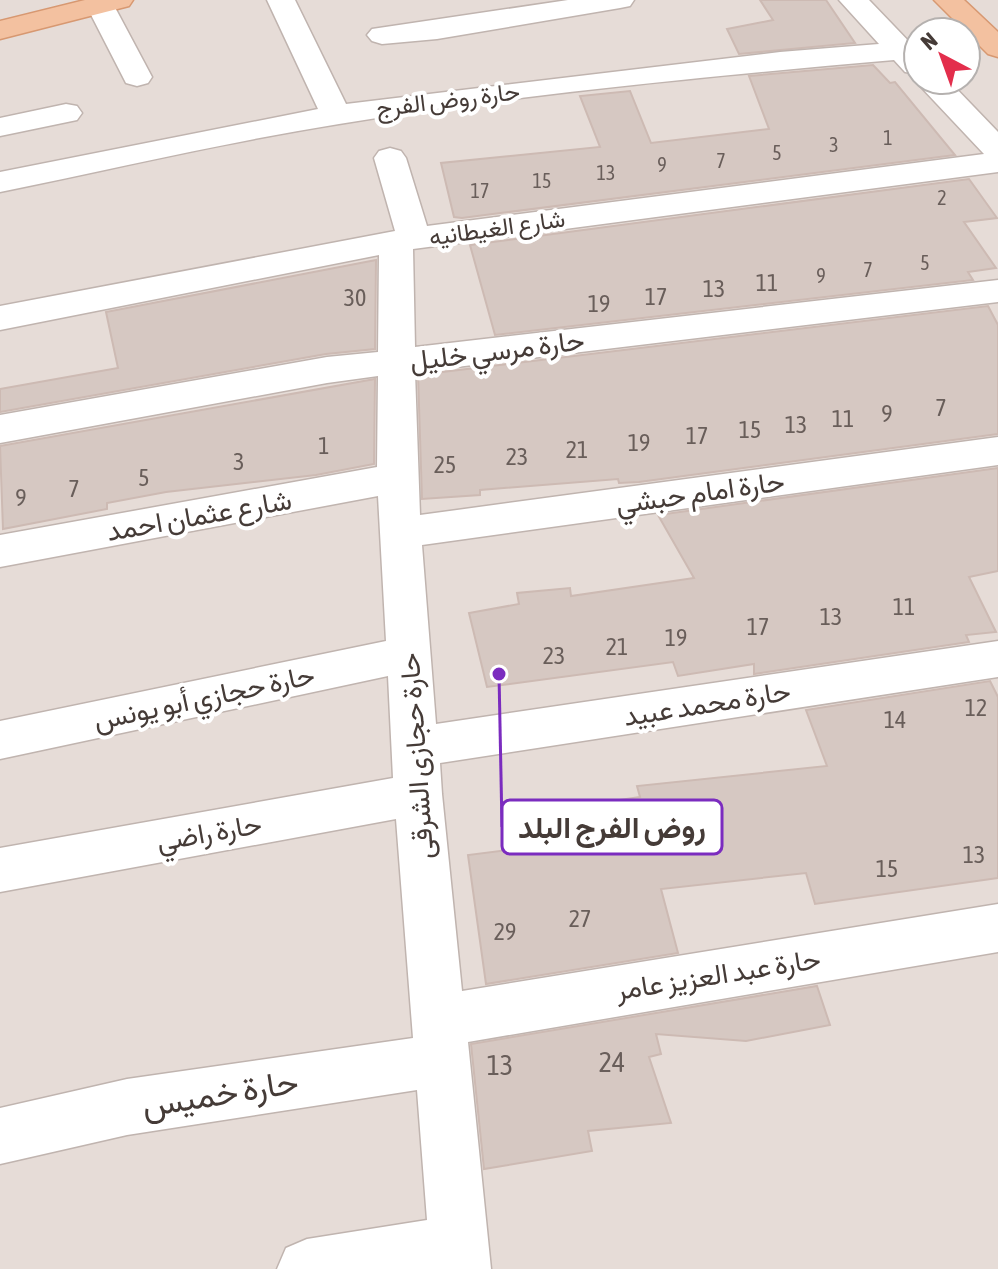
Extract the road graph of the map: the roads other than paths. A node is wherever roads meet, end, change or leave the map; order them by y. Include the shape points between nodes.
1 (34, 0) edge
2 (281, 0) edge
3 (620, 0) edge
4 (853, 0) edge
5 (948, 0) edge
6 (110, 2) edge
7 (0, 8) edge
8 (0, 30) edge
9 (382, 35) dead end
10 (998, 48) edge
11 (902, 51) edge
12 (902, 59) edge
13 (137, 77) dead end
14 (946, 96) edge
15 (66, 113) dead end
16 (336, 115) junction
17 (0, 127) edge
18 (998, 150) edge
19 (390, 158) dead end
20 (998, 162) edge
21 (0, 182) edge
22 (405, 240) junction
23 (998, 291) edge
24 (0, 318) edge
25 (396, 362) junction
26 (0, 429) edge
27 (998, 451) edge
28 (397, 478) junction
29 (401, 533) junction
30 (0, 551) edge
31 (409, 654) junction
32 (998, 659) edge
33 (0, 740) edge
34 (416, 747) junction
35 (418, 794) junction
36 (0, 870) edge
37 (998, 928) edge
38 (440, 1040) junction
39 (0, 1136) edge
40 (461, 1256) edge
41 (307, 1269) edge

1 - 7 main road
2 - 16 street
3 - 9 street
4 - 11 street
5 - 10 main road
6 - 8 main road
6 - 13 street
12 - 16 street, حارة روض الفرج via 780,61
14 - 18 street
15 - 17 street
16 - 21 street, حارة روض الفرج
19 - 22 street, حارة حجازى الشرقى
20 - 22 street, شارع الغيطانيه
22 - 24 street, شارع الغيطانيه
22 - 25 street, حارة حجازى الشرقى
23 - 25 street, حارة مرسي خليل
25 - 26 street, حارة مرسي خليل
25 - 28 street, حارة حجازى الشرقى
27 - 29 street, حارة امام حبشي
28 - 29 street, حارة حجازى الشرقى
28 - 30 street, شارع عثمان احمد
29 - 31 street, حارة حجازى الشرقى
31 - 33 street, حارة حجازي أبو يونس
31 - 34 street, حارة حجازى الشرقى
32 - 34 street, حارة محمد عبيد
34 - 35 street, حارة حجازى الشرقى
35 - 36 street, حارة راضي
35 - 38 street, حارة حجازى الشرقى
37 - 38 street, حارة عبد العزيز عامر
38 - 39 street, حارة خميس
38 - 40 street, حارة حجازى الشرقى
40 - 41 street

